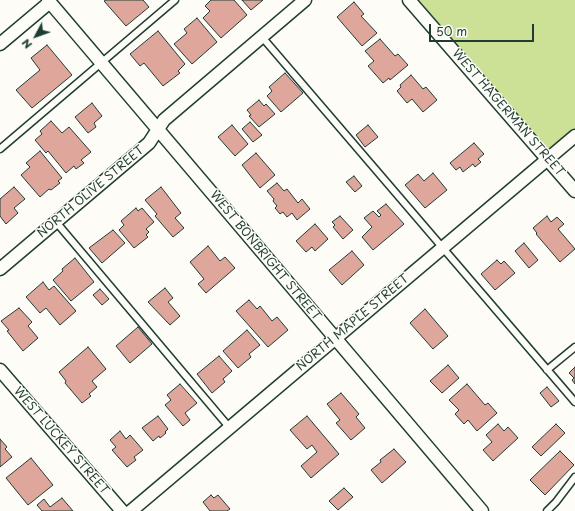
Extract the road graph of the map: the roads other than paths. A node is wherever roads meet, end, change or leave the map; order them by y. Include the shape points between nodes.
1 (175, 0) edge
2 (305, 0) edge
3 (409, 0) edge
4 (49, 1) edge
5 (262, 37) junction
6 (0, 44) edge
7 (102, 63) junction
8 (158, 129) junction
9 (575, 136) edge
10 (0, 149) edge
11 (548, 158) junction
12 (575, 190) edge
13 (56, 222) junction
14 (443, 248) junction
15 (0, 269) edge
16 (334, 338) junction
17 (575, 346) edge
18 (0, 370) edge
19 (548, 370) junction
20 (575, 402) edge
21 (230, 427) junction
22 (575, 478) edge
23 (122, 511) edge
24 (131, 511) edge
25 (482, 511) edge
26 (547, 511) edge

1 - 7 lane
2 - 5 street, NORTH OLIVE STREET
3 - 11 street, WEST HAGERMAN STREET
4 - 6 street
4 - 7 street, WEST BONBRIGHT STREET
5 - 8 street, NORTH OLIVE STREET via 164,120
5 - 14 lane
7 - 8 street, WEST BONBRIGHT STREET
7 - 10 lane
8 - 13 street, NORTH OLIVE STREET via 148,143
8 - 16 street, WEST BONBRIGHT STREET
9 - 11 street, NORTH MAPLE STREET
11 - 12 street, WEST HAGERMAN STREET
11 - 14 street, NORTH MAPLE STREET
13 - 15 street, NORTH OLIVE STREET
13 - 21 lane
14 - 16 street, NORTH MAPLE STREET
14 - 19 lane
16 - 21 street, NORTH MAPLE STREET
16 - 25 street, WEST BONBRIGHT STREET
17 - 19 lane
18 - 23 street, WEST LUCKEY STREET
19 - 20 lane
21 - 24 street, NORTH MAPLE STREET
22 - 26 lane

